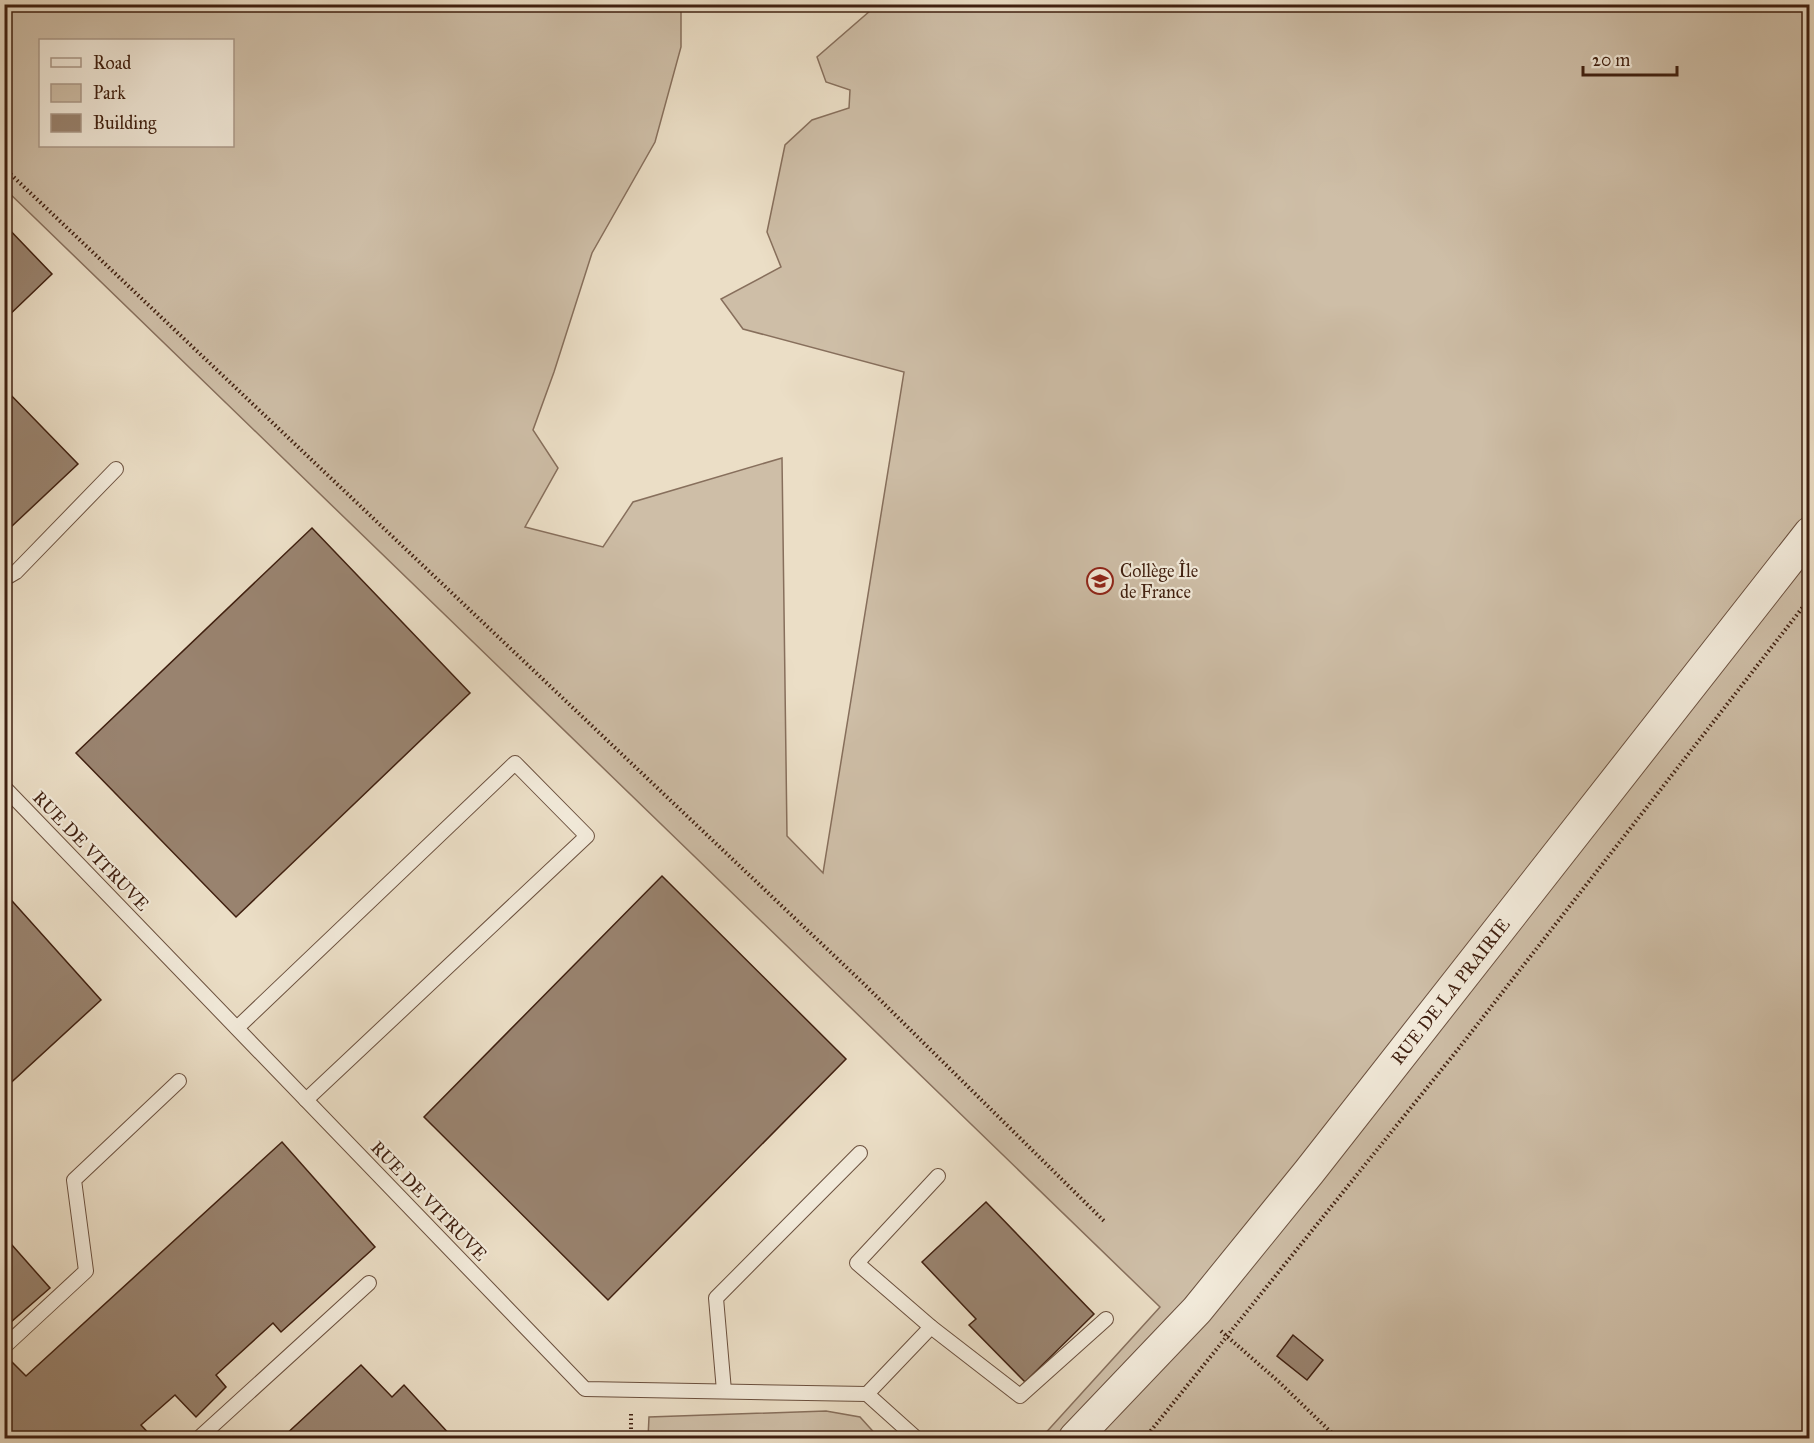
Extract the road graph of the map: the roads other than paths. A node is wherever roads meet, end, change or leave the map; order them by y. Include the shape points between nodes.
1 (117, 469) dead end
2 (1809, 533) edge
3 (4, 579) edge
4 (4, 787) edge
5 (237, 1028) junction
6 (179, 1081) dead end
7 (306, 1100) junction
8 (860, 1153) dead end
9 (938, 1176) dead end
10 (369, 1283) dead end
11 (1106, 1319) dead end
12 (931, 1327) junction
13 (4, 1347) edge
14 (724, 1391) junction
15 (867, 1394) junction
16 (199, 1438) edge
17 (916, 1438) edge
18 (1075, 1438) edge

1 - 3 lane via 16,572
2 - 18 street, RUE DE LA PRAIRIE via 1204,1301
4 - 5 lane, RUE DE VITRUVE
5 - 7 lane, RUE DE VITRUVE
5 - 7 lane via 515,763 587,836
6 - 13 lane via 74,1180 86,1271
7 - 14 lane, RUE DE VITRUVE via 585,1389
8 - 14 lane via 716,1298
9 - 12 lane via 857,1263
10 - 16 lane
11 - 12 lane via 1020,1396
12 - 15 lane
14 - 15 lane, RUE DE VITRUVE
15 - 17 lane

